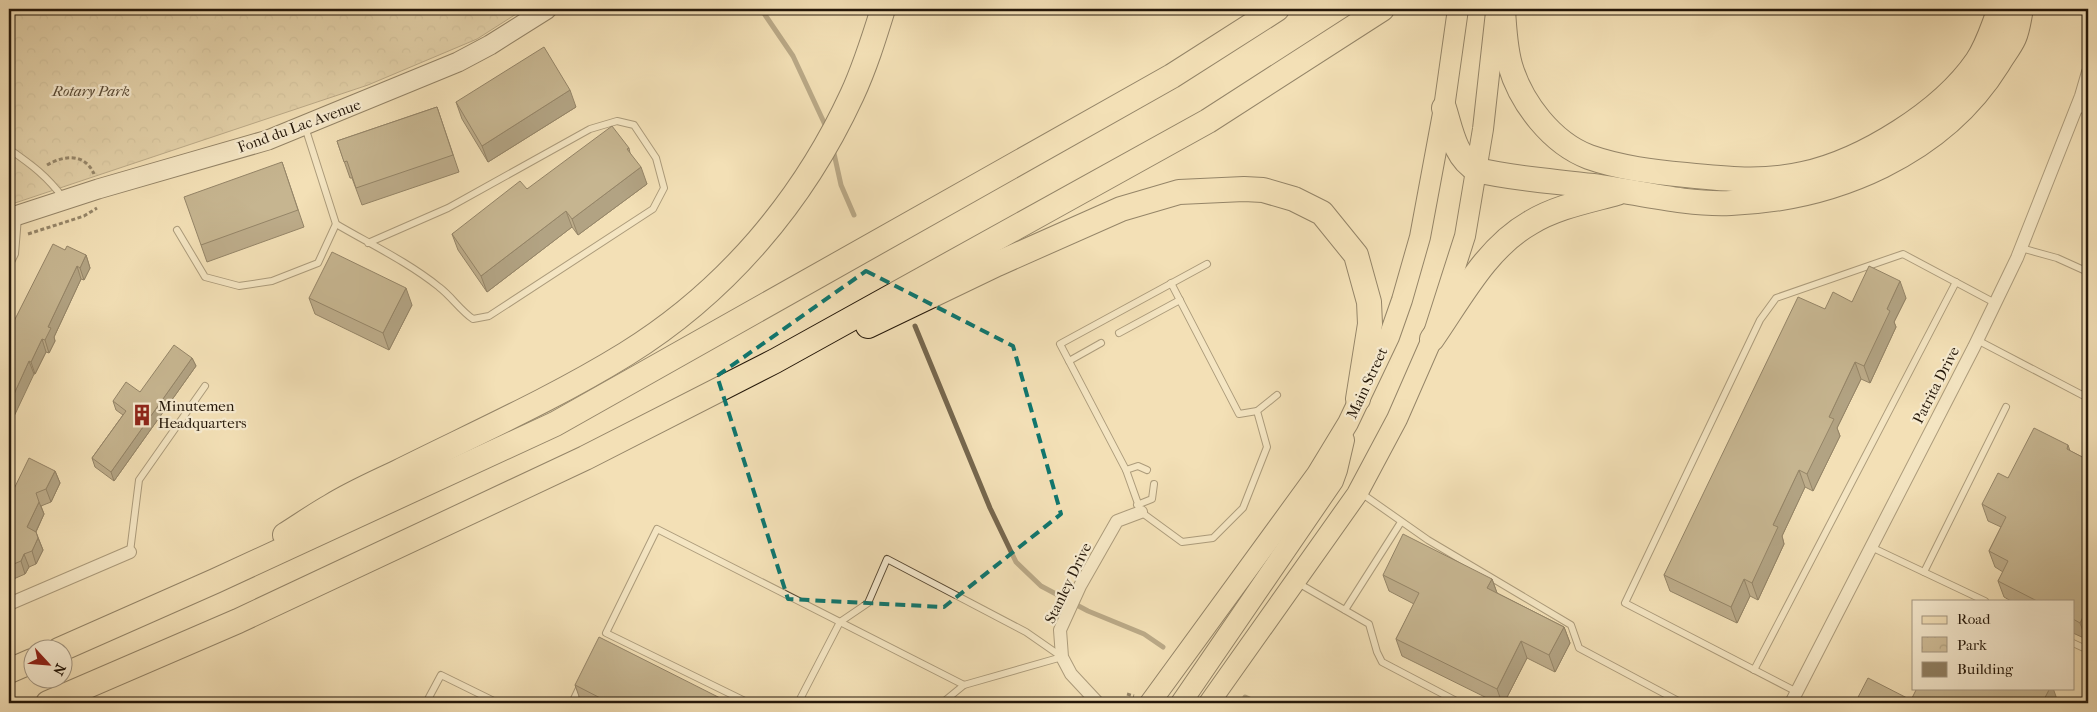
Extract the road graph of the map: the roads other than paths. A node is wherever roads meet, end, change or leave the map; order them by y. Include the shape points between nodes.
1 (547, 9) edge
2 (883, 9) edge
3 (1277, 9) edge
4 (1382, 9) edge
5 (1458, 9) edge
6 (1497, 9) edge
7 (1503, 9) edge
8 (2000, 9) edge
9 (2021, 9) edge
10 (2088, 72) edge
11 (1444, 108) junction
12 (2082, 110) edge
13 (304, 126) junction
14 (9, 149) edge
15 (1477, 170) junction
16 (1626, 190) junction
17 (65, 200) junction
18 (13, 217) edge
19 (336, 224) junction
20 (177, 230) dead end
21 (368, 243) junction
22 (2021, 248) junction
23 (1207, 264) dead end
24 (9, 266) edge
25 (2088, 272) edge
26 (1956, 282) junction
27 (1171, 283) junction
28 (1180, 300) junction
29 (1995, 303) junction
30 (1119, 334) dead end
31 (1432, 339) junction
32 (1977, 340) junction
33 (1101, 343) dead end
34 (775, 361) junction
35 (1069, 361) junction
36 (205, 386) dead end
37 (1278, 396) dead end
38 (2088, 398) edge
39 (1358, 399) junction
40 (2006, 407) dead end
41 (1257, 411) junction
42 (1348, 423) junction
43 (1126, 470) junction
44 (1147, 470) dead end
45 (1154, 484) dead end
46 (1358, 491) junction
47 (1139, 509) junction
48 (1401, 522) junction
49 (1871, 547) junction
50 (130, 552) joint
51 (1924, 572) junction
52 (215, 581) junction
53 (1296, 582) junction
54 (1983, 600) edge
55 (9, 604) edge
56 (1345, 610) junction
57 (840, 622) junction
58 (606, 633) junction
59 (602, 642) edge
60 (2074, 643) edge
61 (72, 644) edge
62 (2088, 650) edge
63 (1062, 657) junction
64 (22, 665) edge
65 (1754, 670) junction
66 (9, 671) edge
67 (584, 677) edge
68 (964, 685) junction
69 (1794, 697) edge
70 (48, 703) edge
71 (426, 703) edge
72 (498, 703) edge
73 (572, 703) edge
74 (749, 703) edge
75 (798, 703) edge
76 (942, 703) edge
77 (1098, 703) edge
78 (1150, 703) edge
79 (1181, 703) edge
80 (1209, 703) edge
81 (1460, 703) edge
82 (1682, 703) edge

1 - 13 street, Fond du Lac Avenue via 458,62
2 - 52 highway via 864,64 822,152 762,238 721,281 680,316 626,354 560,391 331,505
3 - 52 highway via 1172,76 555,424
4 - 34 highway via 1208,121
5 - 11 main road, Main Street
6 - 15 main road
7 - 8 highway via 1510,66 1522,94 1543,123 1560,139 1588,156 1610,163 1661,173 1736,180 1803,174 1852,158 1910,126 1969,72 1986,46
9 - 16 highway via 2014,38 1983,88 1950,122 1910,151 1875,170 1796,195 1730,203 1684,200
10 - 12 street, Patrita Drive
11 - 15 highway via 1460,156
11 - 39 main road, Main Street via 1420,237 1402,300 1389,337
12 - 22 street, Patrita Drive
13 - 17 street, Fond du Lac Avenue via 268,140
13 - 19 lane
14 - 17 lane via 40,170
15 - 16 highway
15 - 31 main road via 1465,236
16 - 31 highway via 1558,210 1520,229 1491,255
17 - 18 street, Fond du Lac Avenue
18 - 24 lane via 15,254
19 - 20 lane via 318,263 272,281 239,286 205,277
19 - 21 lane
21 - 21 lane via 434,284 473,320 490,316 653,209 664,188 656,158 634,125 617,121 590,130 448,208
22 - 25 lane via 2057,258
22 - 29 street, Patrita Drive
23 - 27 lane
26 - 29 lane
26 - 65 lane
26 - 65 lane via 1902,254 1776,298 1760,320 1625,603
27 - 28 lane
27 - 35 lane via 1060,344
28 - 30 lane
28 - 41 lane via 1239,414
29 - 32 street, Patrita Drive
31 - 46 main road via 1397,419
32 - 38 lane
32 - 49 street, Patrita Drive
33 - 35 lane
34 - 39 highway via 870,325 1121,209 1179,192 1263,190 1294,198 1322,213 1356,254 1369,302 1370,324
34 - 70 highway via 585,458 238,621
35 - 43 lane
36 - 50 lane via 139,480
37 - 41 lane
39 - 42 main road, Main Street
40 - 51 lane
41 - 47 lane via 1267,447 1243,508 1213,538 1182,542
42 - 78 main road, Main Street via 1317,474
42 - 79 main road via 1333,481
43 - 44 lane via 1138,466
43 - 47 lane
45 - 47 lane via 1152,499
46 - 48 lane
46 - 53 main road
47 - 63 street, Stanley Drive via 1117,521 1080,586 1060,636
48 - 56 lane
48 - 82 lane via 1571,625 1579,648
49 - 51 lane
49 - 69 street, Patrita Drive
50 - 55 street
51 - 54 lane
52 - 61 highway
53 - 56 lane
53 - 80 main road
56 - 81 lane via 1369,624 1382,662
57 - 58 lane via 657,529
57 - 63 lane via 868,603 887,559 1026,632
57 - 68 lane
57 - 75 lane
58 - 59 lane
58 - 74 lane
60 - 62 lane
63 - 68 lane
63 - 77 street, Stanley Drive via 1071,674
64 - 66 highway
65 - 69 lane
67 - 73 lane
68 - 76 lane
71 - 72 lane via 440,675

